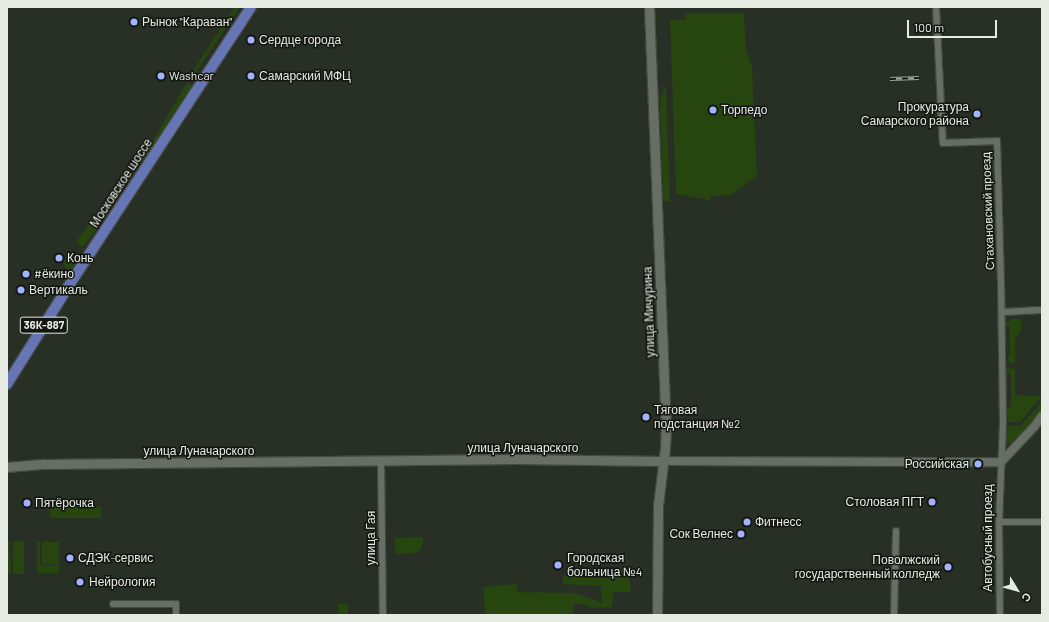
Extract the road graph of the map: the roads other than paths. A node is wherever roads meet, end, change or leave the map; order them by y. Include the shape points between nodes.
1 (251, 7) edge
2 (650, 7) edge
3 (936, 7) edge
4 (1042, 310) edge
5 (1002, 312) junction
6 (10, 377) edge
7 (7, 384) edge
8 (1042, 416) edge
9 (1002, 423) joint
10 (7, 459) edge
11 (381, 461) junction
12 (663, 461) junction
13 (1001, 462) junction
14 (44, 464) junction
15 (7, 467) edge
16 (999, 522) junction
17 (1042, 522) edge
18 (896, 531) dead end
19 (113, 604) dead end
20 (176, 615) edge
21 (383, 615) edge
22 (657, 615) edge
23 (894, 615) edge
24 (1000, 615) edge

1 - 6 main road, Московское шоссе / 36К-887
2 - 12 main road, улица Мичурина via 666,428
3 - 5 street, Стахановский проезд via 943,143 997,142
4 - 5 street
5 - 9 street, Стахановский проезд
6 - 7 main road, Московское шоссе / 36К-887
8 - 13 street
9 - 13 street, Автобусный проезд
10 - 14 main road, улица Луначарского
11 - 12 main road, улица Луначарского
11 - 14 main road, улица Луначарского
11 - 21 street, улица Гая
12 - 13 street, улица Луначарского
12 - 22 main road, улица Мичурина via 658,506
13 - 16 street, Автобусный проезд
14 - 15 main road, улица Луначарского
16 - 17 street
16 - 24 street, Автобусный проезд
18 - 23 street
19 - 20 street via 176,604

